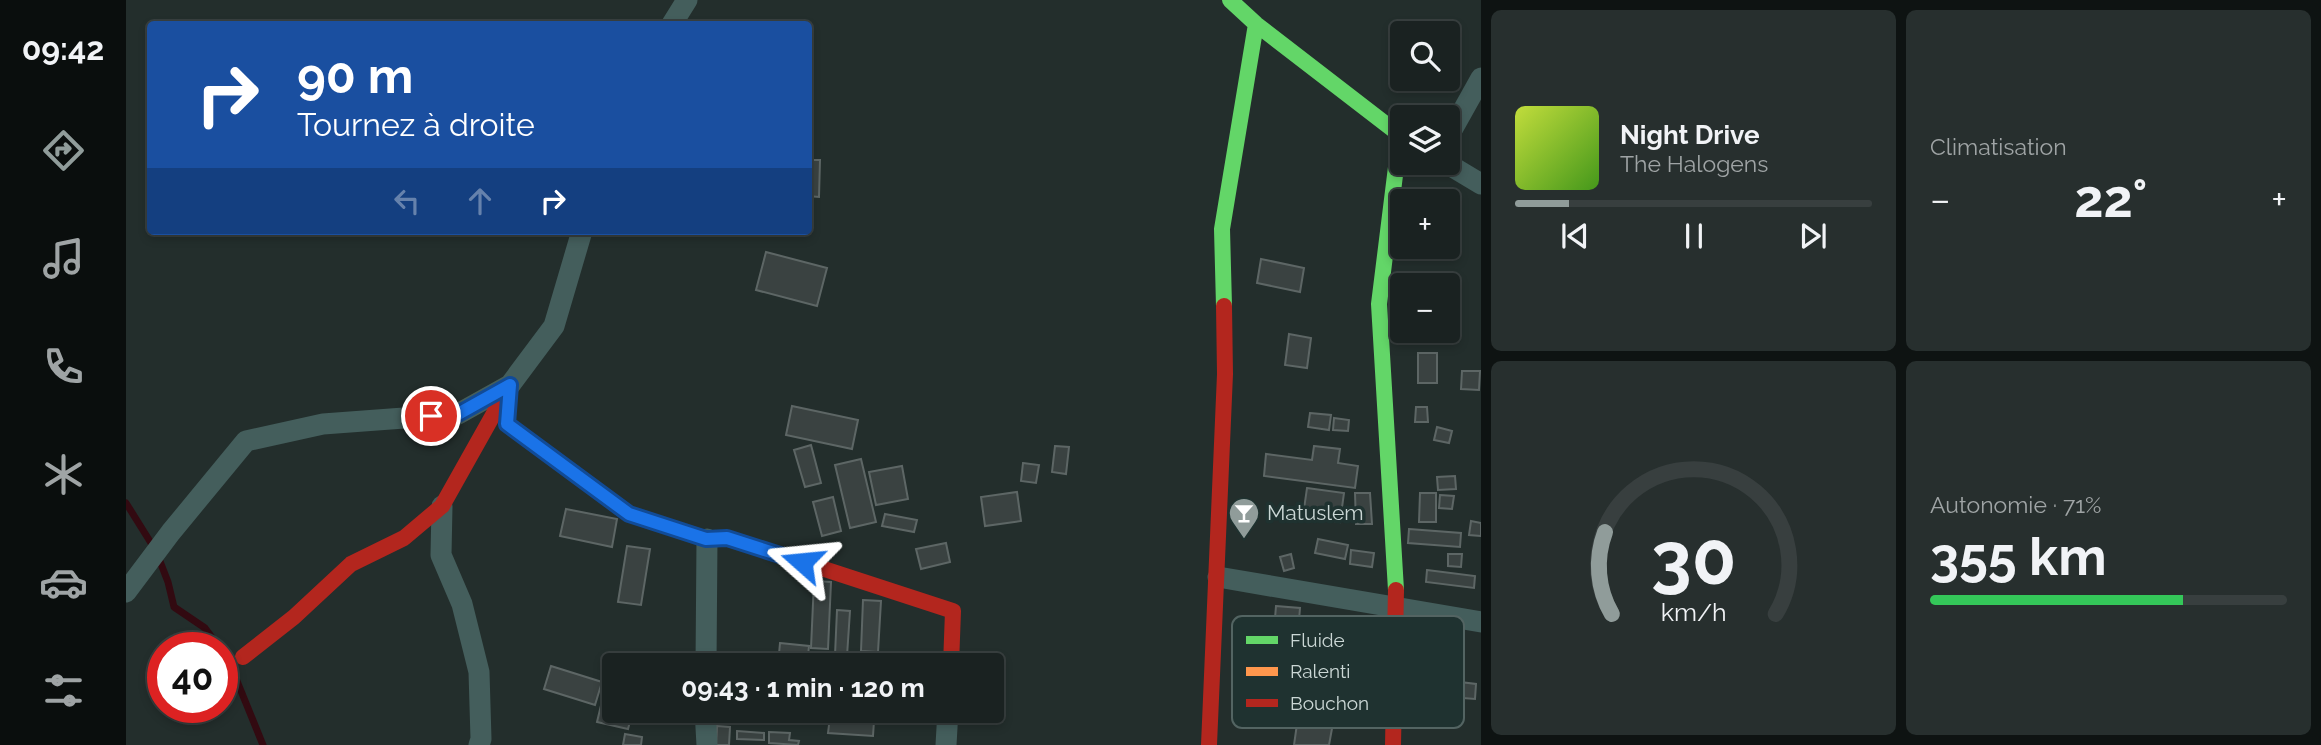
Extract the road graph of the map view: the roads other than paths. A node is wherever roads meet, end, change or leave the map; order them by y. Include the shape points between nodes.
1 (687, 0) edge
2 (1230, 0) edge
3 (674, 21) edge
4 (1256, 24) junction
5 (1481, 78) edge
6 (1460, 116) edge
7 (1390, 127) edge
8 (1460, 171) edge
9 (1396, 175) edge
10 (1481, 184) edge
11 (581, 235) edge
12 (510, 385) junction
13 (442, 506) junction
14 (706, 539) junction
15 (1218, 577) junction
16 (126, 592) edge
17 (1397, 607) junction
18 (1397, 616) edge
19 (1447, 616) edge
20 (706, 653) edge
21 (951, 653) edge
22 (243, 657) dead end
23 (706, 723) edge
24 (947, 723) edge
25 (479, 745) edge
26 (708, 745) edge
27 (946, 745) edge
28 (1209, 745) edge

1 - 3 street
2 - 4 street
4 - 7 street
4 - 15 street via 1223,229 1225,374
5 - 6 street
8 - 10 street
9 - 17 street via 1379,304
11 - 12 street via 554,326
12 - 13 street
12 - 14 street via 507,424 629,514
12 - 16 street via 458,414 323,424 246,441
13 - 22 street via 404,538 351,564
13 - 25 street via 441,555 462,604 479,672
14 - 20 street
14 - 21 street via 727,538 953,611
15 - 17 street
15 - 28 street
17 - 18 street
17 - 19 street
23 - 26 street
24 - 27 street

